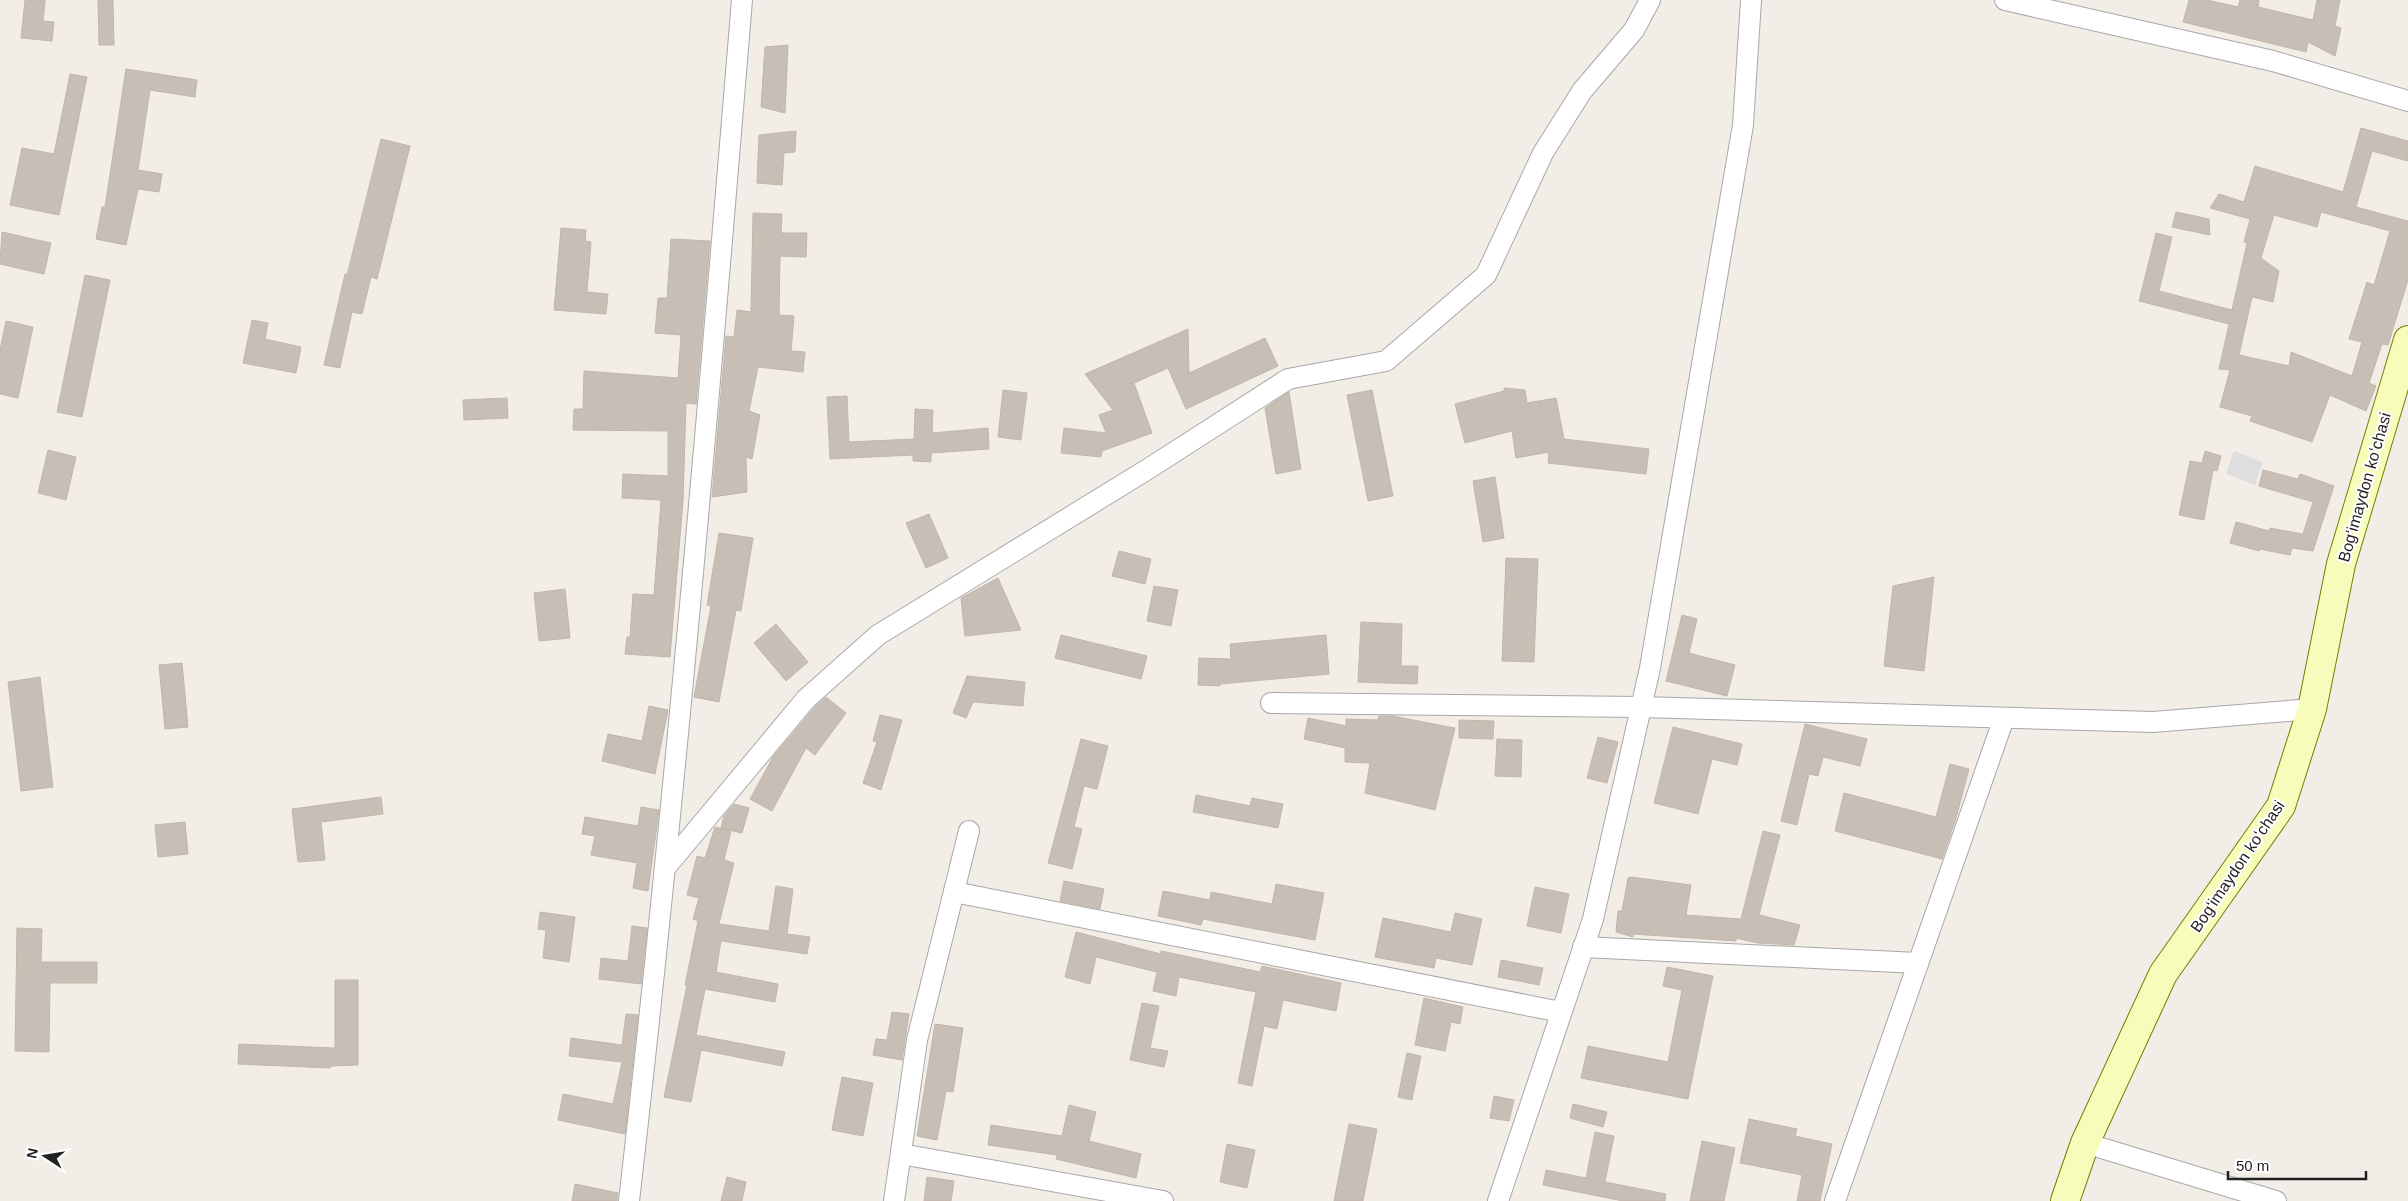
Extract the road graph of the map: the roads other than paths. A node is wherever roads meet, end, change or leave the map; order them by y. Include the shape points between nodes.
1 (742, 0) edge
2 (1650, 0) edge
3 (1751, 0) edge
4 (2005, 0) edge
5 (2408, 101) edge
6 (2408, 340) edge
7 (1271, 703) dead end
8 (1641, 707) junction
9 (2312, 709) junction
10 (2004, 718) junction
11 (969, 830) dead end
12 (666, 867) junction
13 (954, 892) junction
14 (1583, 947) junction
15 (1918, 963) junction
16 (1561, 1012) junction
17 (2085, 1143) junction
18 (901, 1154) junction
19 (629, 1201) edge
20 (894, 1201) edge
21 (1162, 1201) edge
22 (1498, 1201) edge
23 (1835, 1201) edge
24 (2065, 1201) edge
25 (2276, 1201) edge

1 - 12 street
2 - 12 street via 1634,30 1582,91 1543,153 1486,275 1386,361 1288,379 878,635 806,699
3 - 8 street via 1744,125
4 - 5 street via 2273,61
6 - 9 main road, Bogʻimaydon koʻchasi via 2341,564
7 - 8 street
8 - 10 street
8 - 14 street via 1593,919
9 - 10 street via 2153,722
9 - 17 main road, Bogʻimaydon koʻchasi via 2281,806 2163,974
10 - 15 street
11 - 13 street
12 - 19 street
13 - 16 street
13 - 18 street via 917,1040
14 - 15 street
14 - 16 street
15 - 23 street
16 - 22 street
17 - 24 main road, Bogʻimaydon koʻchasi
17 - 25 street
18 - 20 street
18 - 21 street

